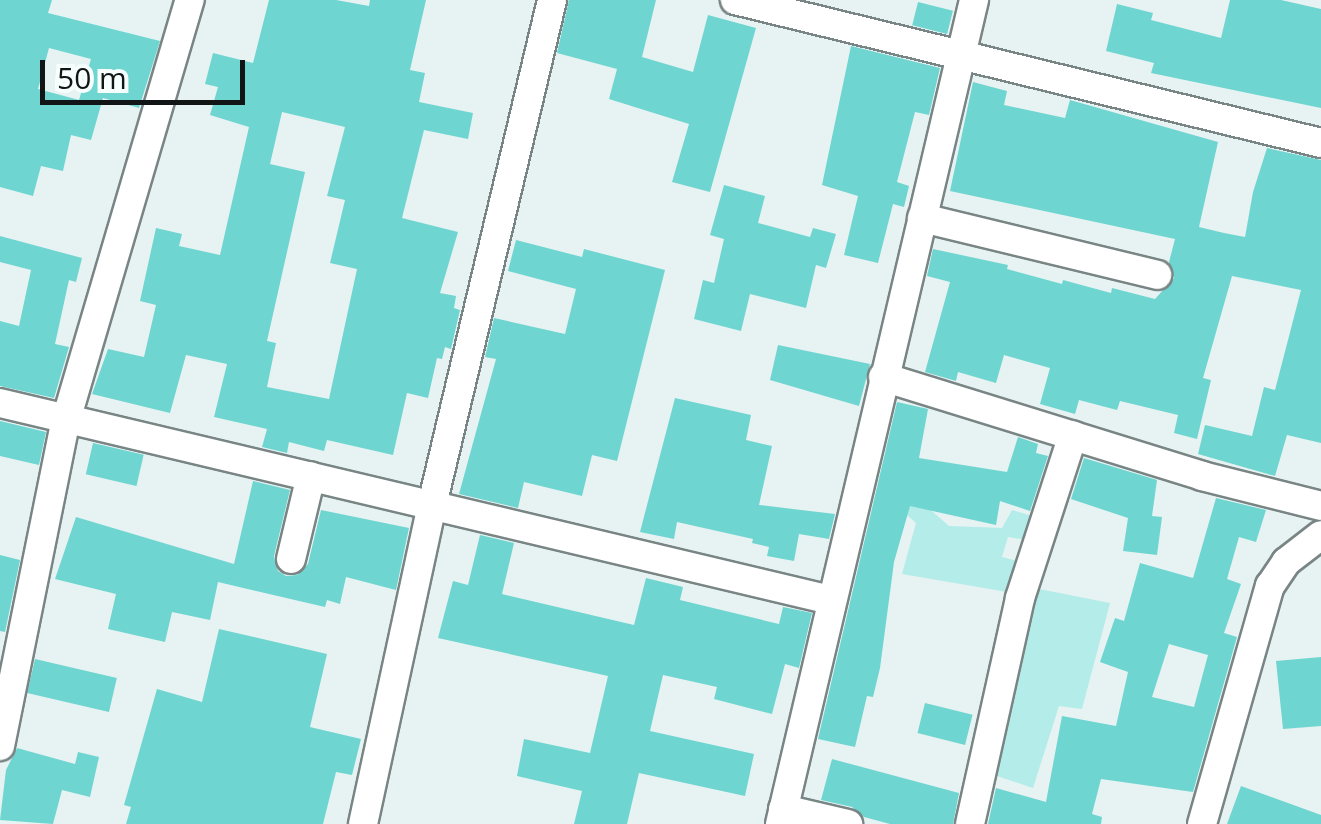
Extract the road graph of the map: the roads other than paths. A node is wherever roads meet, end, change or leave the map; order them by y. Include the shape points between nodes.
1 (190, 0) edge
2 (552, 0) edge
3 (735, 0) edge
4 (974, 0) edge
5 (962, 53) junction
6 (1321, 143) edge
7 (922, 218) junction
8 (1158, 275) dead end
9 (883, 377) junction
10 (0, 403) edge
11 (66, 420) junction
12 (1073, 436) junction
13 (311, 476) junction
14 (432, 505) junction
15 (1321, 506) edge
16 (1321, 535) edge
17 (291, 559) dead end
18 (831, 600) junction
19 (0, 746) edge
20 (782, 816) edge
21 (363, 824) edge
22 (848, 824) edge
23 (970, 824) edge
24 (1202, 824) edge

1 - 11 street
2 - 14 street
3 - 5 street
4 - 5 street
5 - 6 street
5 - 7 street
7 - 8 street
7 - 9 street
9 - 12 street
9 - 18 street
10 - 11 street
11 - 13 street
11 - 19 street
12 - 15 street
12 - 23 street via 1020,598
13 - 14 street
13 - 17 street
14 - 18 street
14 - 21 street
16 - 24 street via 1286,562 1270,586
18 - 20 street
20 - 22 street

